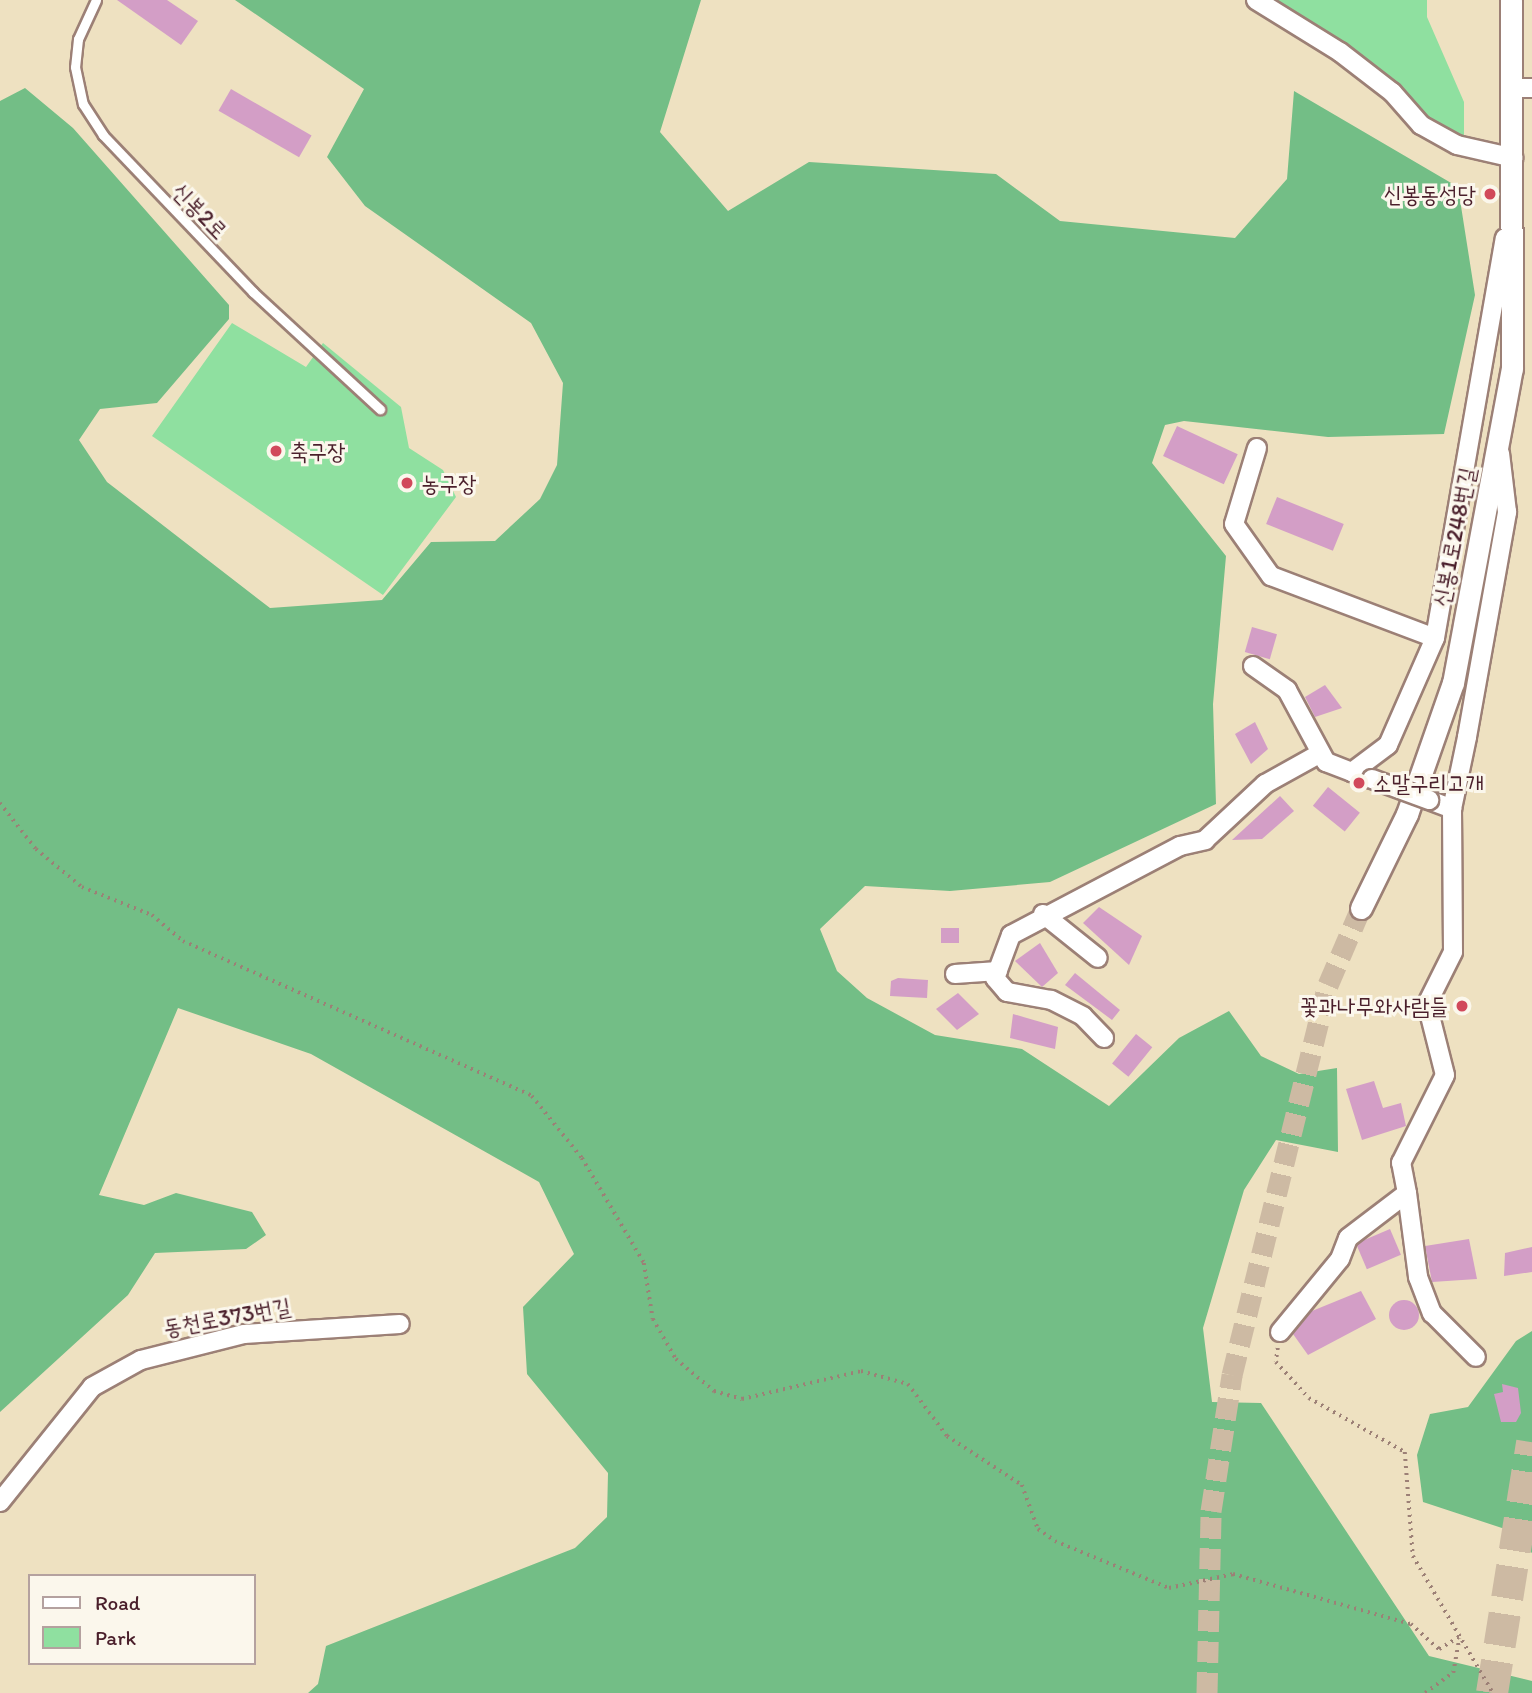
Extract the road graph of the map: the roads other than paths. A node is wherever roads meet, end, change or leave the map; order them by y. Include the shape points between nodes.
1 (96, 0) edge
2 (1256, 0) edge
3 (1510, 0) edge
4 (1522, 88) edge
5 (1514, 158) junction
6 (1514, 187) junction
7 (380, 409) dead end
8 (1499, 441) junction
9 (1257, 448) dead end
10 (1436, 638) junction
11 (1253, 666) dead end
12 (1320, 754) junction
13 (1352, 772) junction
14 (1452, 809) junction
15 (1361, 908) tunnel mouth
16 (1043, 914) junction
17 (1098, 958) dead end
18 (955, 974) dead end
19 (996, 974) junction
20 (1104, 1038) dead end
21 (1407, 1193) junction
22 (400, 1324) dead end
23 (1280, 1332) road end
24 (1476, 1357) dead end
25 (0, 1502) edge

1 - 7 lane, 신봉2로 via 78,39 75,67 82,104 103,135 253,292
2 - 5 street via 1350,60 1421,125 1457,145
3 - 4 street, 신봉1로248번길
4 - 5 street, 신봉1로248번길
5 - 6 street, 신봉1로248번길
6 - 8 street, 신봉1로248번길 via 1512,369
6 - 10 street
8 - 14 street via 1507,512
8 - 15 street, 신봉1로248번길 via 1453,683 1407,814
9 - 10 street via 1234,524 1271,576
10 - 13 street via 1393,737
11 - 12 street via 1287,690
12 - 13 street
12 - 16 street via 1265,784 1205,840 1180,846
13 - 14 street, bridge
14 - 21 street via 1453,952 1427,1004 1445,1075 1401,1163
16 - 17 street
16 - 19 street via 1011,935
18 - 19 street
19 - 20 street via 1007,992 1051,1000 1083,1016
21 - 23 street via 1348,1238 1340,1259
21 - 24 street via 1418,1277 1432,1313
22 - 25 street, 동천로373번길 via 244,1334 141,1360 92,1387

